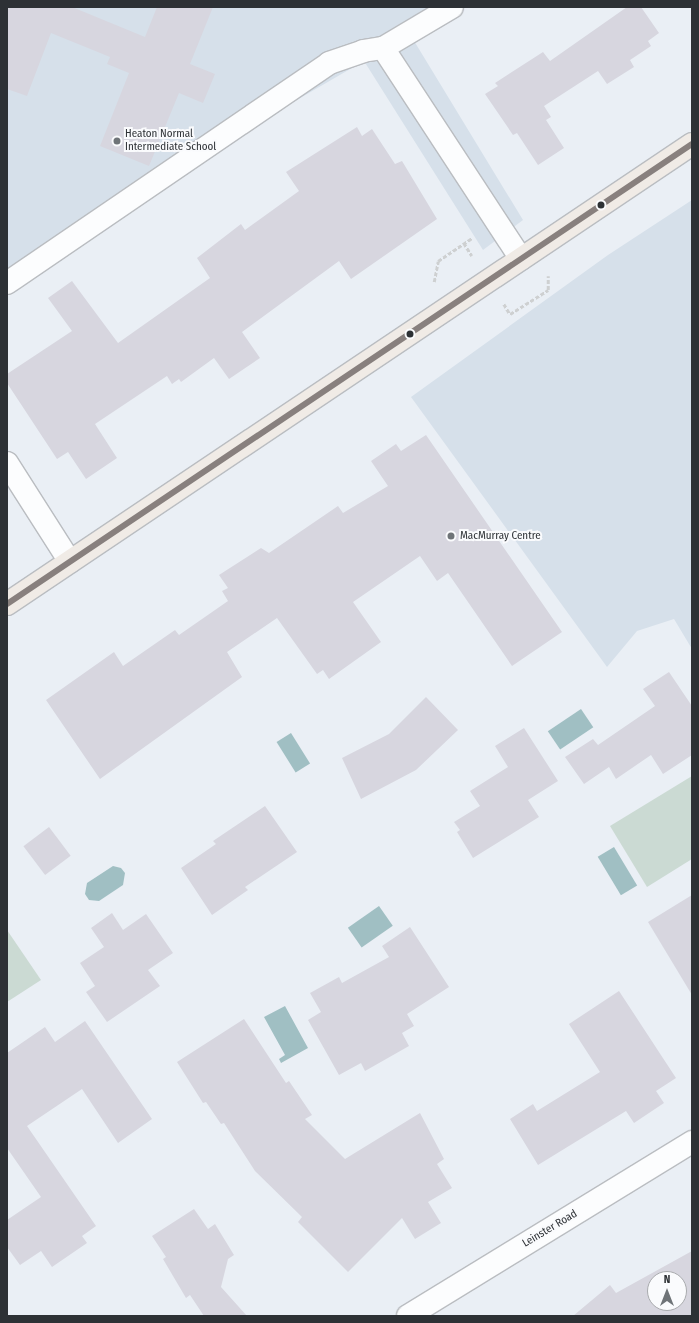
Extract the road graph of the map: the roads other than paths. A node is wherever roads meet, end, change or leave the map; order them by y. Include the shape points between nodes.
1 (452, 7) edge
2 (383, 48) junction
3 (692, 144) edge
4 (521, 259) junction
5 (7, 283) edge
6 (7, 463) edge
7 (70, 562) junction
8 (7, 604) edge
9 (692, 1142) edge
10 (408, 1316) edge

1 - 2 street
2 - 4 street via 498,220
2 - 5 street via 363,51 330,63
3 - 4 main road
4 - 7 main road
6 - 7 street
7 - 8 main road
9 - 10 street, Leinster Road

